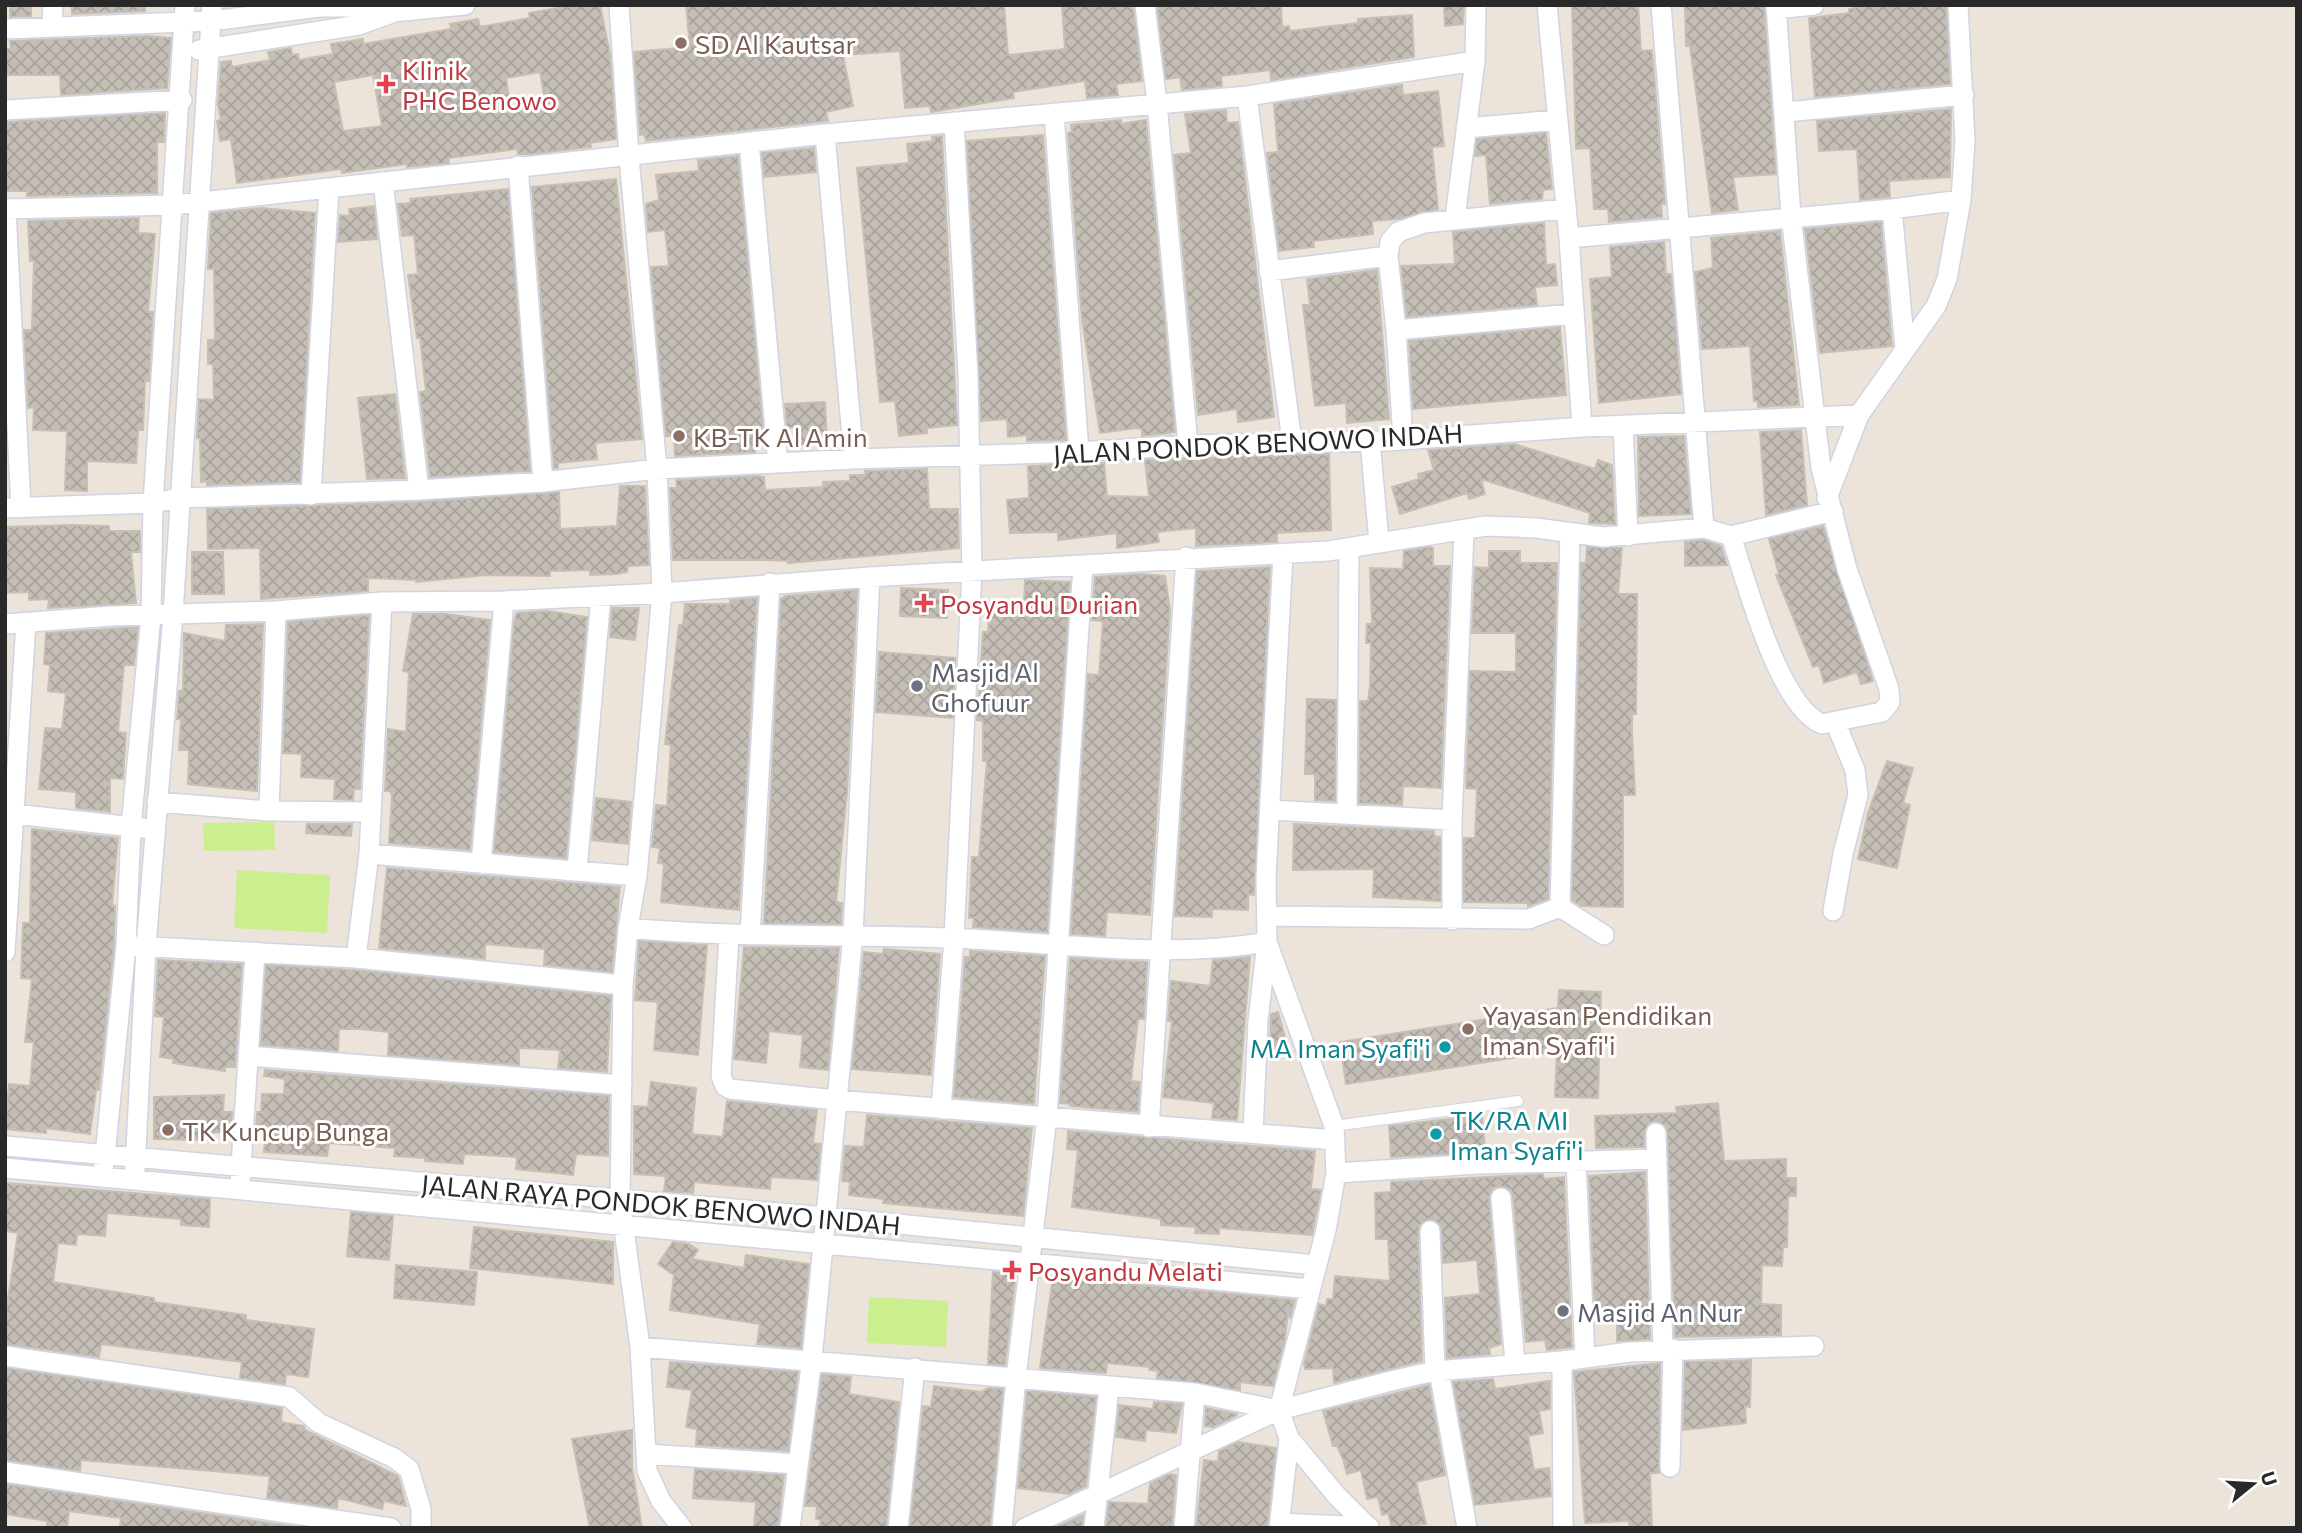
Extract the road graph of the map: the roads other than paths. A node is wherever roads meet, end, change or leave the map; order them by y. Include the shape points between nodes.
1 (53, 5) edge
2 (465, 5) edge
3 (619, 5) edge
4 (1145, 5) edge
5 (1476, 5) edge
6 (1547, 5) edge
7 (1661, 5) edge
8 (1814, 5) edge
9 (1958, 5) edge
10 (1776, 7) edge
11 (380, 12) edge
12 (186, 13) edge
13 (212, 13) edge
14 (52, 25) junction
15 (5, 29) edge
16 (209, 49) junction
17 (184, 51) junction
18 (1475, 61) junction
19 (1964, 95) junction
20 (1247, 96) junction
21 (181, 100) junction
22 (1157, 103) junction
23 (5, 110) edge
24 (1786, 111) junction
25 (1054, 113) junction
26 (1558, 121) junction
27 (954, 122) junction
28 (1466, 128) junction
29 (825, 134) junction
30 (749, 143) junction
31 (629, 157) junction
32 (518, 166) junction
33 (383, 182) junction
34 (329, 188) junction
35 (1961, 200) junction
36 (200, 202) junction
37 (173, 205) junction
38 (6, 209) edge
39 (1564, 209) junction
40 (1892, 209) junction
41 (1791, 216) junction
42 (1455, 218) junction
43 (1678, 226) junction
44 (1569, 238) junction
45 (1388, 256) junction
46 (1269, 271) junction
47 (1572, 314) junction
48 (1396, 330) junction
49 (1905, 349) junction
50 (1814, 415) junction
51 (1859, 415) junction
52 (1696, 423) junction
53 (1582, 427) junction
54 (1623, 427) junction
55 (1403, 440) junction
56 (1370, 441) junction
57 (1292, 442) junction
58 (1188, 445) junction
59 (1079, 452) junction
60 (968, 455) junction
61 (854, 459) junction
62 (778, 463) junction
63 (657, 469) junction
64 (543, 482) junction
65 (419, 490) junction
66 (311, 495) junction
67 (179, 498) junction
68 (153, 503) junction
69 (1830, 505) junction
70 (13, 508) edge
71 (1704, 528) junction
72 (1464, 531) junction
73 (1570, 533) junction
74 (1628, 536) junction
75 (1731, 536) junction
76 (1379, 542) junction
77 (1349, 549) junction
78 (1283, 554) junction
79 (1186, 557) junction
80 (1083, 566) junction
81 (972, 571) junction
82 (870, 577) junction
83 (770, 583) junction
84 (662, 593) junction
85 (601, 596) junction
86 (503, 601) junction
87 (382, 602) junction
88 (276, 611) junction
89 (173, 614) junction
90 (151, 616) junction
91 (5, 624) edge
92 (26, 624) junction
93 (13, 707) edge
94 (1836, 724) junction
95 (157, 803) junction
96 (1270, 810) junction
97 (270, 811) junction
98 (369, 811) junction
99 (10, 814) edge
100 (1347, 814) junction
101 (1451, 820) junction
102 (131, 827) junction
103 (154, 829) junction
104 (369, 854) junction
105 (481, 864) junction
106 (577, 870) junction
107 (637, 876) junction
108 (1560, 907) junction
109 (1833, 911) dead end
110 (7, 915) edge
111 (1268, 916) junction
112 (1452, 920) junction
113 (628, 928) junction
114 (729, 934) junction
115 (750, 935) junction
116 (853, 935) junction
117 (1604, 935) dead end
118 (954, 938) junction
119 (1267, 942) junction
120 (136, 946) junction
121 (1059, 946) junction
122 (1161, 948) junction
123 (5, 951) edge
124 (255, 952) junction
125 (356, 958) junction
126 (623, 985) junction
127 (248, 1056) junction
128 (622, 1085) junction
129 (836, 1100) junction
130 (1518, 1101) dead end
131 (941, 1109) junction
132 (1047, 1117) junction
133 (1149, 1127) junction
134 (1253, 1132) junction
135 (1334, 1133) junction
136 (1656, 1133) dead end
137 (5, 1146) edge
138 (106, 1155) junction
139 (135, 1158) junction
140 (1657, 1159) junction
141 (1576, 1162) junction
142 (5, 1168) edge
143 (242, 1168) junction
144 (1336, 1173) junction
145 (103, 1177) junction
146 (135, 1179) junction
147 (239, 1191) junction
148 (1501, 1198) dead end
149 (620, 1200) junction
150 (826, 1217) junction
151 (626, 1227) junction
152 (1430, 1231) dead end
153 (1032, 1238) junction
154 (822, 1243) junction
155 (1029, 1262) junction
156 (1317, 1265) junction
157 (1311, 1289) junction
158 (1809, 1346) dead end
159 (640, 1347) junction
160 (1668, 1349) junction
161 (5, 1356) edge
162 (1585, 1357) junction
163 (812, 1359) junction
164 (1562, 1361) junction
165 (1516, 1363) junction
166 (915, 1368) junction
167 (1437, 1371) junction
168 (1016, 1378) junction
169 (1110, 1387) junction
170 (1195, 1393) junction
171 (1279, 1410) junction
172 (1289, 1438) junction
173 (1189, 1452) junction
174 (647, 1454) junction
175 (798, 1464) junction
176 (1670, 1467) dead end
177 (5, 1472) edge
178 (1098, 1493) junction
179 (1280, 1525) edge
180 (1369, 1527) edge
181 (391, 1528) edge
182 (421, 1528) edge
183 (682, 1528) edge
184 (790, 1528) edge
185 (898, 1528) edge
186 (1002, 1528) edge
187 (1025, 1528) edge
188 (1094, 1528) edge
189 (1184, 1528) edge
190 (1467, 1528) edge
191 (1563, 1528) edge

1 - 14 street
2 - 11 street
3 - 31 street
4 - 22 street
5 - 18 street
6 - 26 street
7 - 43 street
8 - 10 street
9 - 19 street
10 - 24 street
11 - 13 street via 319,7
11 - 16 street
12 - 13 street
12 - 14 street
12 - 17 street
13 - 16 street
14 - 15 street
16 - 17 street
16 - 36 street
17 - 21 street
18 - 20 street
18 - 28 street
19 - 24 street
19 - 35 street
20 - 22 street
20 - 46 street
21 - 23 street
21 - 37 street
22 - 25 street
22 - 58 street
24 - 41 street
25 - 27 street
25 - 59 street
26 - 28 street
26 - 39 street
27 - 29 street
27 - 60 street
28 - 42 street
29 - 30 street
29 - 61 street
30 - 31 street
30 - 62 street
31 - 32 street
31 - 63 street
32 - 33 street
32 - 64 street
33 - 34 street
33 - 65 street
34 - 36 street
34 - 66 street
35 - 40 street
35 - 49 street via 1942,294
36 - 37 street
36 - 67 street
37 - 38 street
37 - 68 street
38 - 70 street
39 - 42 street
39 - 44 street
40 - 41 street
40 - 49 street
41 - 43 street
41 - 50 street
42 - 45 street via 1398,232 1390,242
43 - 44 street
43 - 52 street
44 - 47 street
45 - 46 street
45 - 48 street
46 - 57 street
47 - 48 street
47 - 53 street
48 - 55 street
49 - 51 street
50 - 51 street, JALAN PONDOK BENOWO INDAH
50 - 52 street, JALAN PONDOK BENOWO INDAH
50 - 69 street
51 - 69 street
52 - 54 street, JALAN PONDOK BENOWO INDAH
52 - 71 street
53 - 54 street, JALAN PONDOK BENOWO INDAH
53 - 55 street, JALAN PONDOK BENOWO INDAH
54 - 74 street
55 - 56 street, JALAN PONDOK BENOWO INDAH
56 - 57 street, JALAN PONDOK BENOWO INDAH
56 - 76 street
57 - 58 street, JALAN PONDOK BENOWO INDAH
58 - 59 street, JALAN PONDOK BENOWO INDAH
59 - 60 street, JALAN PONDOK BENOWO INDAH
60 - 61 street, JALAN PONDOK BENOWO INDAH
60 - 81 street
61 - 62 street, JALAN PONDOK BENOWO INDAH
62 - 63 street, JALAN PONDOK BENOWO INDAH
63 - 64 street, JALAN PONDOK BENOWO INDAH
63 - 84 street
64 - 65 street, JALAN PONDOK BENOWO INDAH
65 - 66 street, JALAN PONDOK BENOWO INDAH
66 - 67 street, JALAN PONDOK BENOWO INDAH
67 - 68 street
67 - 89 street
68 - 70 street
68 - 90 street
69 - 75 street
69 - 94 street via 1891,698 1879,715
71 - 74 street
71 - 75 street
72 - 73 street via 1505,526
72 - 76 street
72 - 101 street
73 - 74 street
73 - 108 street
75 - 94 street via 1761,627 1788,689 1816,722
76 - 77 street
77 - 78 street
77 - 100 street
78 - 79 street
78 - 96 street
79 - 80 street
79 - 122 street
80 - 81 street
80 - 121 street
81 - 82 street
81 - 118 street
82 - 83 street
82 - 116 street
83 - 84 street
83 - 115 street
84 - 85 street
84 - 107 street
85 - 86 street
85 - 106 street
86 - 87 street
86 - 105 street
87 - 88 street
87 - 98 street
88 - 89 street
88 - 97 street
89 - 90 street
89 - 95 street
90 - 92 street
90 - 102 street
91 - 92 street
92 - 93 street
93 - 99 street
94 - 109 street via 1858,782
95 - 97 street
95 - 103 street
96 - 100 street
96 - 111 street
97 - 98 street
98 - 104 street
99 - 102 street
99 - 110 street
100 - 101 street
101 - 112 street
102 - 103 street
102 - 120 street
103 - 120 street
104 - 105 street
104 - 125 street
105 - 106 street
106 - 107 street
107 - 113 street
108 - 112 street via 1528,919
108 - 117 street
110 - 123 street
111 - 112 street
111 - 119 street
113 - 114 street
113 - 126 street
114 - 115 street
114 - 129 street via 721,1076 725,1086
115 - 116 street
116 - 118 street
116 - 129 street
118 - 121 street
118 - 131 street
119 - 122 street
119 - 134 street
119 - 135 street
120 - 124 street
120 - 138 street
120 - 139 street
121 - 122 street
121 - 132 street
122 - 133 street
124 - 125 street
124 - 127 street
125 - 126 street
126 - 128 street
127 - 128 street
127 - 143 street
128 - 149 street
129 - 131 street
129 - 150 street
130 - 135 lane
131 - 132 street
132 - 133 street
132 - 153 street
133 - 134 street
134 - 135 street
135 - 144 street
136 - 140 street
137 - 138 street, JALAN RAYA PONDOK BENOWO INDAH
138 - 139 street, JALAN RAYA PONDOK BENOWO INDAH
138 - 145 street
139 - 143 street, JALAN RAYA PONDOK BENOWO INDAH
139 - 146 street
140 - 141 street
140 - 160 street
141 - 144 street
141 - 162 street
142 - 145 street, JALAN RAYA PONDOK BENOWO INDAH
143 - 147 street
143 - 149 street, JALAN RAYA PONDOK BENOWO INDAH
144 - 156 street
145 - 146 street, JALAN RAYA PONDOK BENOWO INDAH
146 - 147 street, JALAN RAYA PONDOK BENOWO INDAH
147 - 151 street, JALAN RAYA PONDOK BENOWO INDAH
148 - 165 street
149 - 150 street, JALAN RAYA PONDOK BENOWO INDAH
149 - 151 street
150 - 153 street, JALAN RAYA PONDOK BENOWO INDAH
150 - 154 street
151 - 154 street, JALAN RAYA PONDOK BENOWO INDAH
151 - 159 street
152 - 167 street
153 - 155 street
153 - 156 street, JALAN RAYA PONDOK BENOWO INDAH
154 - 155 street, JALAN RAYA PONDOK BENOWO INDAH
154 - 163 street
155 - 157 street, JALAN RAYA PONDOK BENOWO INDAH
155 - 168 street
156 - 157 street
157 - 171 street
158 - 160 street
159 - 163 street
159 - 174 street
160 - 162 street
160 - 176 street
161 - 182 street via 289,1397 319,1423 405,1465 421,1509
162 - 164 street
163 - 166 street
163 - 175 street
164 - 165 street
164 - 191 street
165 - 167 street
166 - 168 street
166 - 185 street
167 - 171 street
167 - 190 street
168 - 169 street
168 - 186 street
169 - 170 street
169 - 178 street
170 - 171 street
170 - 173 street
171 - 172 street
171 - 173 street
172 - 179 street
172 - 180 street via 1336,1496
173 - 178 street
173 - 189 street
174 - 175 street
174 - 183 street via 651,1482
175 - 184 street
177 - 181 street
178 - 187 street
178 - 188 street
179 - 180 street

